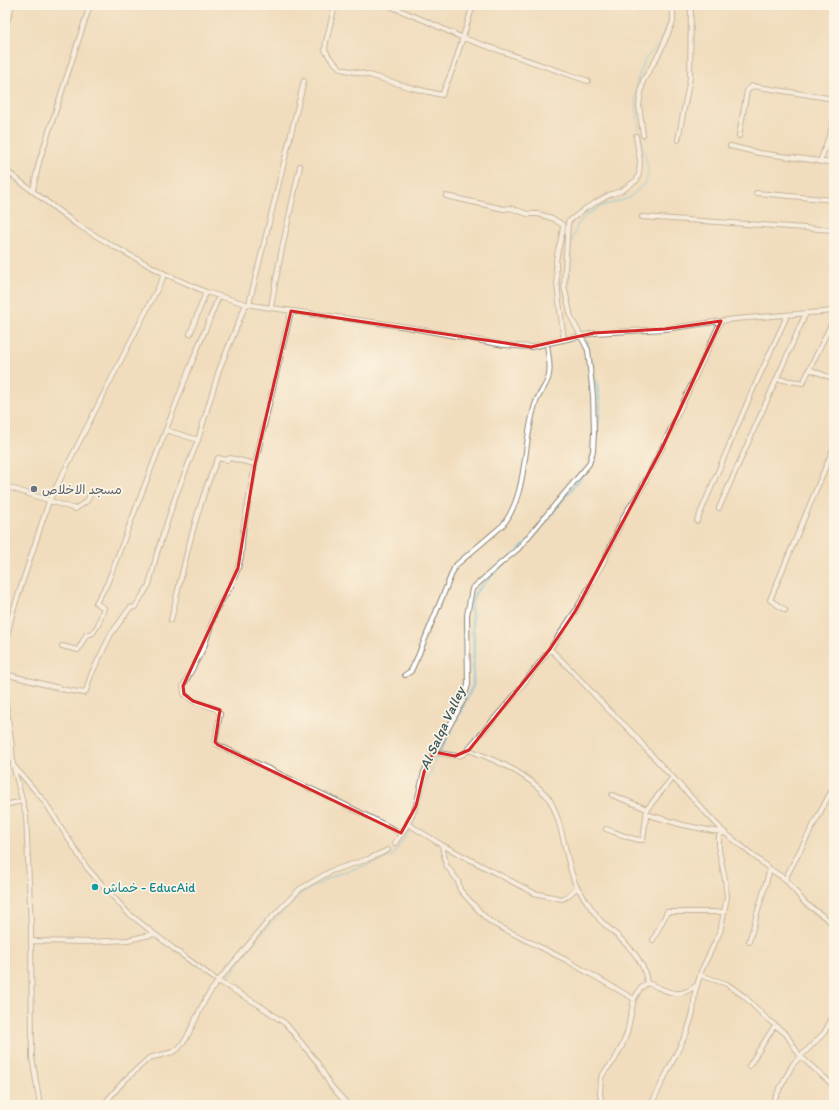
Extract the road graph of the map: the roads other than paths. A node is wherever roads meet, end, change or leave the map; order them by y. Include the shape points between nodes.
1 (12, 5) edge
2 (90, 5) edge
3 (335, 5) edge
4 (387, 5) edge
5 (473, 5) edge
6 (673, 5) edge
7 (691, 5) edge
8 (5, 29) edge
9 (463, 38) junction
10 (304, 81) dead end
11 (588, 81) dead end
12 (834, 99) edge
13 (834, 122) edge
14 (636, 136) dead end
15 (643, 136) dead end
16 (740, 136) dead end
17 (678, 140) dead end
18 (730, 146) dead end
19 (820, 162) junction
20 (834, 163) edge
21 (300, 166) dead end
22 (5, 170) edge
23 (33, 190) junction
24 (756, 193) dead end
25 (446, 196) dead end
26 (834, 200) edge
27 (642, 218) dead end
28 (834, 230) edge
29 (165, 274) junction
30 (206, 292) junction
31 (219, 296) junction
32 (247, 304) junction
33 (270, 308) junction
34 (291, 311) junction
35 (834, 311) edge
36 (806, 313) junction
37 (787, 316) junction
38 (834, 318) edge
39 (722, 321) junction
40 (190, 334) dead end
41 (581, 336) junction
42 (564, 340) junction
43 (547, 344) junction
44 (810, 369) junction
45 (777, 379) junction
46 (834, 379) edge
47 (166, 430) junction
48 (198, 440) junction
49 (834, 447) edge
50 (255, 464) junction
51 (5, 486) edge
52 (92, 491) dead end
53 (49, 500) junction
54 (719, 508) dead end
55 (697, 521) dead end
56 (785, 610) dead end
57 (171, 620) dead end
58 (5, 644) edge
59 (62, 646) dead end
60 (550, 649) junction
61 (5, 674) edge
62 (405, 675) dead end
63 (5, 696) edge
64 (469, 750) junction
65 (434, 752) junction
66 (13, 765) junction
67 (673, 777) junction
68 (834, 786) edge
69 (612, 795) dead end
70 (22, 801) junction
71 (5, 805) edge
72 (647, 812) junction
73 (408, 824) junction
74 (606, 829) dead end
75 (724, 832) junction
76 (401, 833) junction
77 (396, 843) dead end
78 (442, 845) junction
79 (388, 850) dead end
80 (770, 869) junction
81 (784, 879) junction
82 (577, 887) junction
83 (724, 912) junction
84 (834, 912) edge
85 (832, 923) edge
86 (154, 934) junction
87 (653, 940) dead end
88 (31, 941) junction
89 (749, 942) dead end
90 (700, 975) junction
91 (218, 981) junction
92 (647, 983) junction
93 (697, 985) junction
94 (634, 998) junction
95 (834, 1015) edge
96 (775, 1025) junction
97 (800, 1056) junction
98 (749, 1066) dead end
99 (834, 1086) edge
100 (40, 1105) edge
101 (103, 1105) edge
102 (348, 1105) edge
103 (602, 1105) edge
104 (651, 1105) edge
105 (771, 1105) edge

1 - 8 street
2 - 23 street via 39,162
3 - 9 street via 325,50 330,58 341,69 412,88 442,95
4 - 9 street
5 - 9 street
6 - 15 street via 672,22 660,52 643,81 639,105
7 - 17 street via 690,78
9 - 11 street
10 - 32 street
12 - 16 street via 752,86 747,92
13 - 19 street
14 - 41 street via 640,161 637,180 586,208 568,222 564,286 571,317
18 - 19 street
19 - 20 street
21 - 33 street
22 - 23 street
23 - 29 street via 76,224
24 - 26 street
25 - 42 street via 538,214 563,225 556,263
27 - 28 street
29 - 30 street
29 - 53 street
30 - 31 street
30 - 40 street
31 - 32 street
31 - 47 street
32 - 33 street
32 - 48 street via 219,370
33 - 34 street
34 - 43 street via 409,327 504,345 531,347
34 - 50 street
35 - 36 street
36 - 37 street
36 - 45 street
37 - 39 street
37 - 55 street
38 - 44 street
39 - 41 street
39 - 60 street via 661,450 620,523 603,563
41 - 42 street
41 - 65 street via 588,350 593,396 593,451 589,464 518,549 472,589 467,615 468,685 463,701
42 - 43 street
43 - 62 street via 549,375 536,402 521,480 507,520 455,566 418,656 411,671
44 - 45 street via 803,383
44 - 46 street
45 - 54 street
47 - 48 street
47 - 59 street via 106,584 96,603 104,608 98,625 93,633 86,635 78,650
48 - 61 street via 176,495 149,585 135,607 130,608 111,634 86,691 84,693 66,690
49 - 56 street via 770,600
50 - 57 street via 218,458 196,519
50 - 76 street via 238,568 231,586 216,610 204,647 183,686 184,694 193,702 216,709 220,714 215,742 218,745
51 - 53 street
52 - 53 street via 87,501 75,509
53 - 58 street
60 - 64 street
60 - 67 street
63 - 66 street
64 - 65 street via 464,755 455,756
64 - 82 street via 493,759 527,778 547,797 556,817
65 - 73 street via 424,772 416,806
66 - 70 street
66 - 86 street via 45,802 87,868 128,913
67 - 72 street
67 - 75 street
68 - 81 street
69 - 72 street
70 - 71 street
70 - 88 street via 26,815
72 - 74 street via 643,840 634,840
72 - 75 street via 682,824
73 - 76 street
73 - 78 street
75 - 80 street
75 - 83 street via 719,836 718,851 727,889
76 - 77 street
78 - 82 street via 534,893 562,899
78 - 94 street via 446,865 458,881 460,890 492,923
79 - 91 street via 331,871 300,889 269,920
80 - 81 street
80 - 89 street
81 - 85 street via 805,902
82 - 92 street via 602,922 639,958 646,972
83 - 87 street via 667,912
83 - 90 street via 720,932
84 - 85 street
86 - 88 street via 128,940
86 - 91 street
88 - 100 street via 32,1057
90 - 93 street
90 - 96 street via 727,984 745,996
91 - 101 street via 178,1049 149,1058
91 - 102 street via 286,1024
92 - 93 street via 671,993 688,992
92 - 94 street
93 - 104 street via 687,1032
94 - 103 street via 627,1033 614,1061 602,1078
95 - 97 street via 824,1033
96 - 97 street via 786,1034
96 - 98 street
97 - 99 street
97 - 105 street

